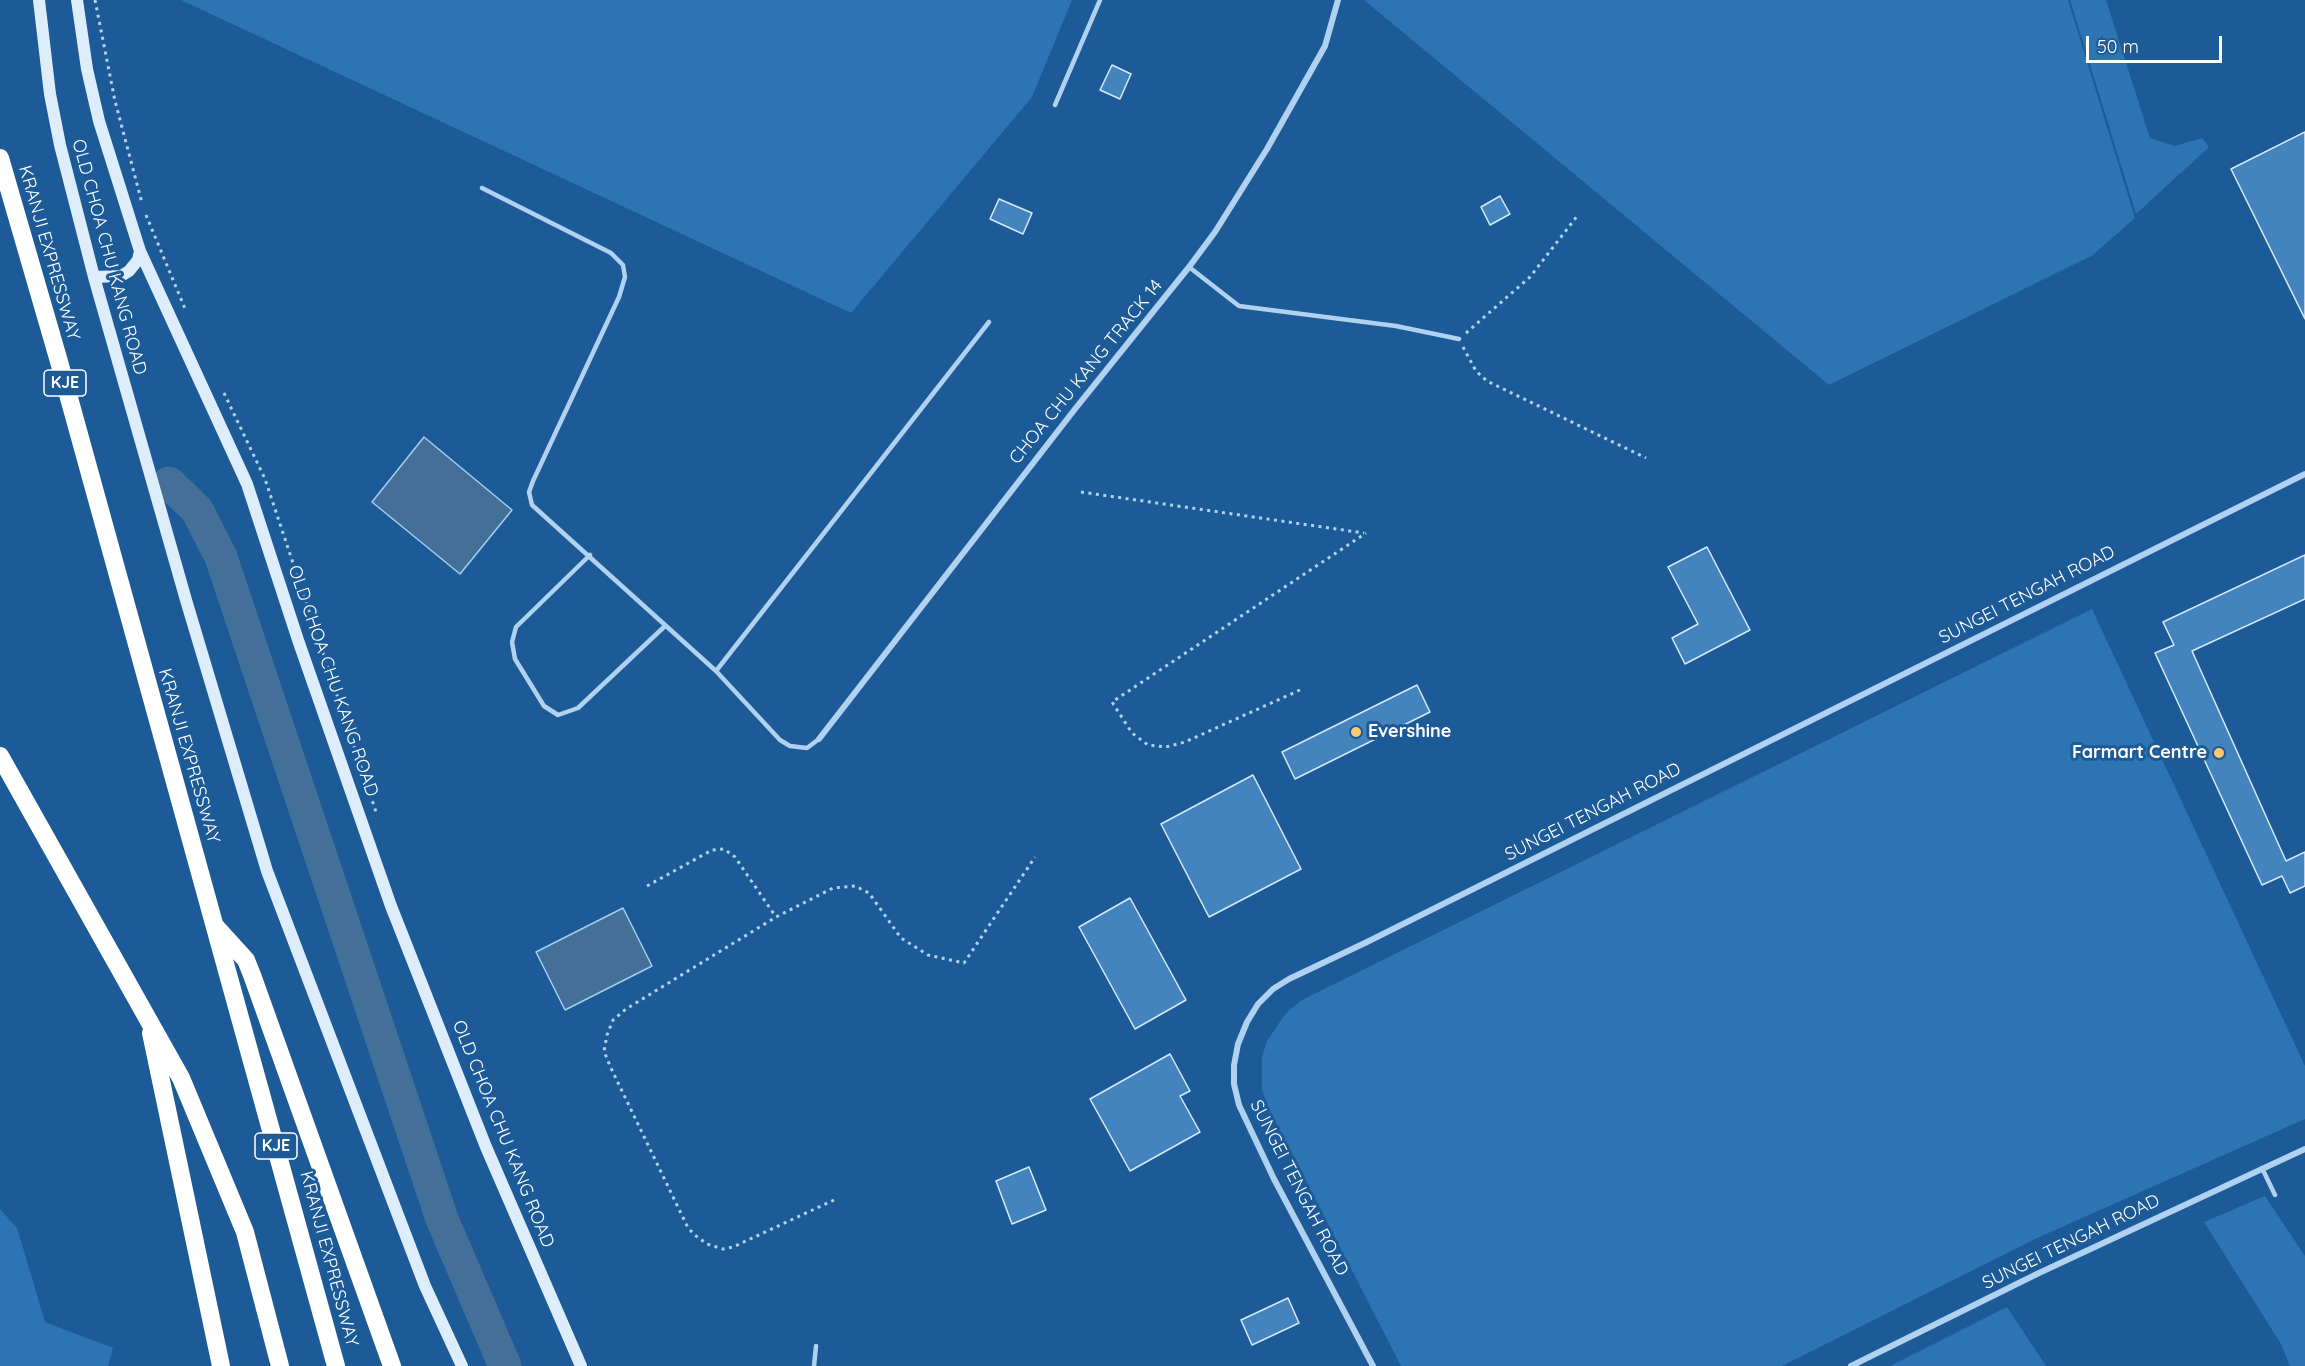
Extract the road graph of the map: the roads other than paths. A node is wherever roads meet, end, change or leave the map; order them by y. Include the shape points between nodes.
1 (39, 0) edge
2 (77, 0) edge
3 (1100, 0) edge
4 (1338, 0) edge
5 (1055, 105) dead end
6 (0, 158) edge
7 (482, 188) dead end
8 (140, 251) junction
9 (1189, 267) junction
10 (94, 277) junction
11 (989, 322) dead end
12 (1459, 339) road end
13 (2304, 475) edge
14 (590, 555) junction
15 (665, 626) junction
16 (716, 671) junction
17 (819, 739) joint
18 (0, 756) edge
19 (215, 926) junction
20 (146, 1012) junction
21 (2305, 1149) edge
22 (2262, 1168) junction
23 (2276, 1195) dead end
24 (816, 1346) dead end
25 (221, 1366) edge
26 (280, 1366) edge
27 (336, 1366) edge
28 (392, 1366) edge
29 (462, 1366) edge
30 (581, 1366) edge
31 (814, 1366) edge
32 (1373, 1366) edge
33 (1851, 1366) edge

1 - 10 main road, OLD CHOA CHU KANG ROAD via 58,135
2 - 8 main road, OLD CHOA CHU KANG ROAD via 99,121
3 - 5 lane
4 - 9 street, CHOA CHU KANG TRACK 14 via 1325,46 1267,149
6 - 19 highway, KRANJI EXPRESSWAY / KJE
7 - 14 lane via 611,253 623,265 625,278 619,297 529,492 532,505
8 - 10 main road via 138,260 121,276
8 - 30 main road, OLD CHOA CHU KANG ROAD via 247,484 391,906 486,1147
9 - 12 lane via 1239,306 1396,326
9 - 17 street, CHOA CHU KANG TRACK 14
10 - 29 main road, OLD CHOA CHU KANG ROAD via 267,871 425,1286
11 - 16 lane
13 - 32 street, SUNGEI TENGAH ROAD via 1273,989 1258,1004 1238,1044 1234,1084 1239,1105
14 - 15 lane
14 - 15 lane via 516,627 515,659 544,706 558,715 578,708
15 - 16 lane
16 - 17 lane via 780,740 807,748
18 - 20 highway
19 - 27 highway, KRANJI EXPRESSWAY / KJE
19 - 28 highway via 246,960
20 - 25 highway
20 - 26 highway via 181,1078 245,1232
21 - 22 street, SUNGEI TENGAH ROAD
22 - 23 lane
22 - 33 street, SUNGEI TENGAH ROAD
24 - 31 lane

